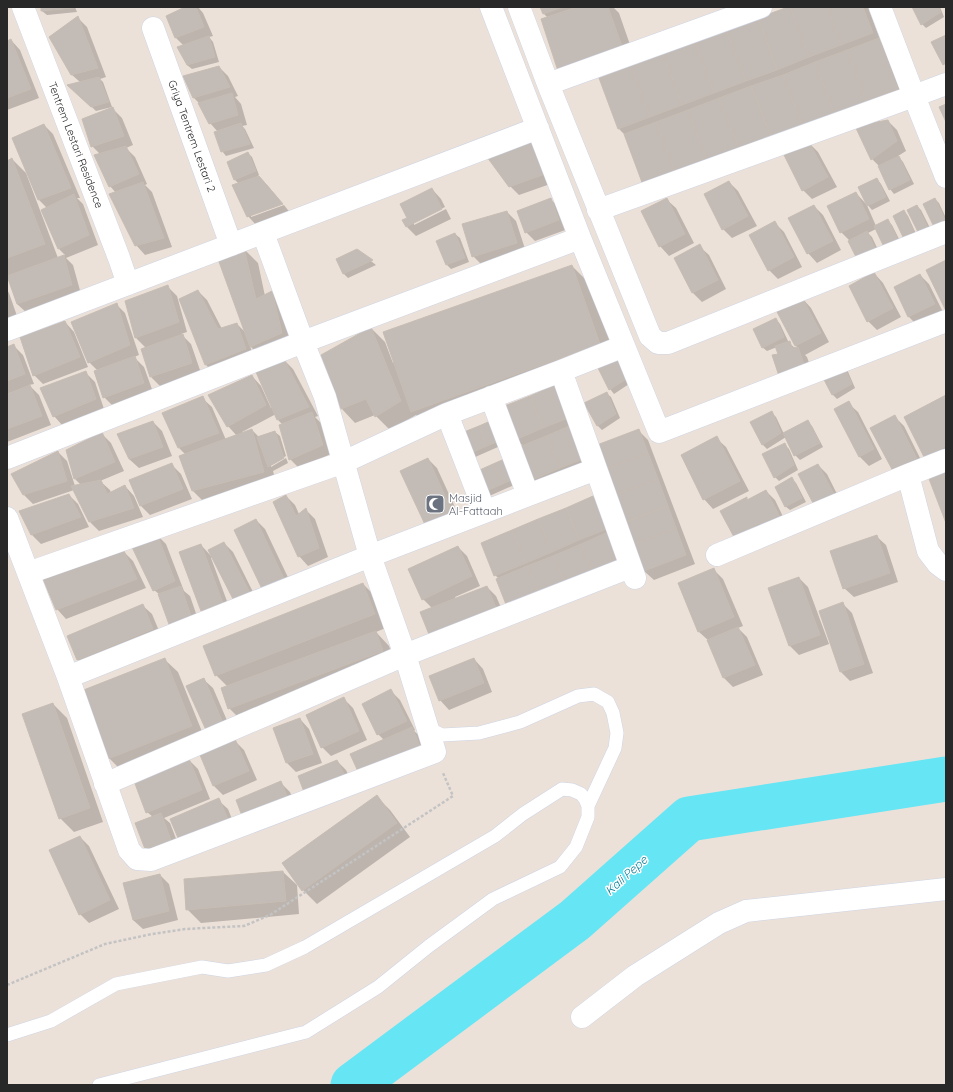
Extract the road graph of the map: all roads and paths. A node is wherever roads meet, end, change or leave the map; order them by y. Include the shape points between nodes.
1 (23, 7) edge
2 (491, 7) edge
3 (519, 7) edge
4 (761, 7) edge
5 (880, 7) edge
6 (152, 28) dead end
7 (548, 84) junction
8 (946, 84) edge
9 (914, 96) junction
10 (538, 128) junction
11 (946, 177) edge
12 (598, 210) junction
13 (946, 232) edge
14 (263, 233) junction
15 (580, 238) junction
16 (231, 245) junction
17 (128, 284) junction
18 (946, 321) edge
19 (7, 330) edge
20 (304, 342) junction
21 (624, 346) junction
22 (561, 371) junction
23 (491, 397) junction
24 (447, 414) junction
25 (7, 458) edge
26 (946, 460) edge
27 (344, 462) junction
28 (596, 469) junction
29 (908, 475) junction
30 (528, 495) junction
31 (485, 512) junction
32 (7, 518) edge
33 (717, 555) dead end
34 (370, 556) junction
35 (946, 570) edge
36 (28, 573) junction
37 (405, 655) junction
38 (68, 678) junction
39 (427, 728) junction
40 (435, 752) junction
41 (105, 784) junction
42 (588, 806) junction
43 (946, 889) edge
44 (7, 985) edge
45 (582, 1017) dead end
46 (7, 1035) edge
47 (99, 1085) edge

1 - 17 street, Tentrem Lestari Residence
2 - 10 street
3 - 7 street
4 - 7 street
5 - 9 street
6 - 16 street, Griya Tentrem Lestari 2
7 - 12 street
8 - 9 street
9 - 11 street
9 - 12 street
10 - 14 street
10 - 15 street
12 - 13 street via 650,336 658,343 668,343
14 - 16 street
14 - 20 street
15 - 20 street
15 - 21 street
16 - 17 street
17 - 19 street
18 - 21 street via 660,432
20 - 25 street
20 - 27 street via 325,397
21 - 22 street
22 - 23 street
22 - 28 street
23 - 24 street
23 - 30 street
24 - 27 street
24 - 31 street
26 - 29 street
27 - 34 street
27 - 36 street
28 - 30 street
28 - 37 street via 632,572
29 - 33 street
29 - 35 street via 928,551
30 - 31 street
31 - 34 street
32 - 36 street
34 - 37 street
34 - 38 street
36 - 38 street
37 - 39 street
37 - 41 street
38 - 41 street
39 - 40 street
39 - 42 lane via 442,735 480,733 520,722 578,696 594,694 608,702 617,733 615,748
40 - 41 street via 151,860 137,859 129,850
40 - 44 path via 453,796 270,915 244,926 185,929 105,944
42 - 46 lane via 581,794 572,790 562,790 523,814 496,836 305,947 266,965 228,971 202,968 116,984 51,1021
42 - 47 lane via 588,817 576,847 560,867 493,899 378,987 306,1032
43 - 45 street via 746,911 719,923 635,976

